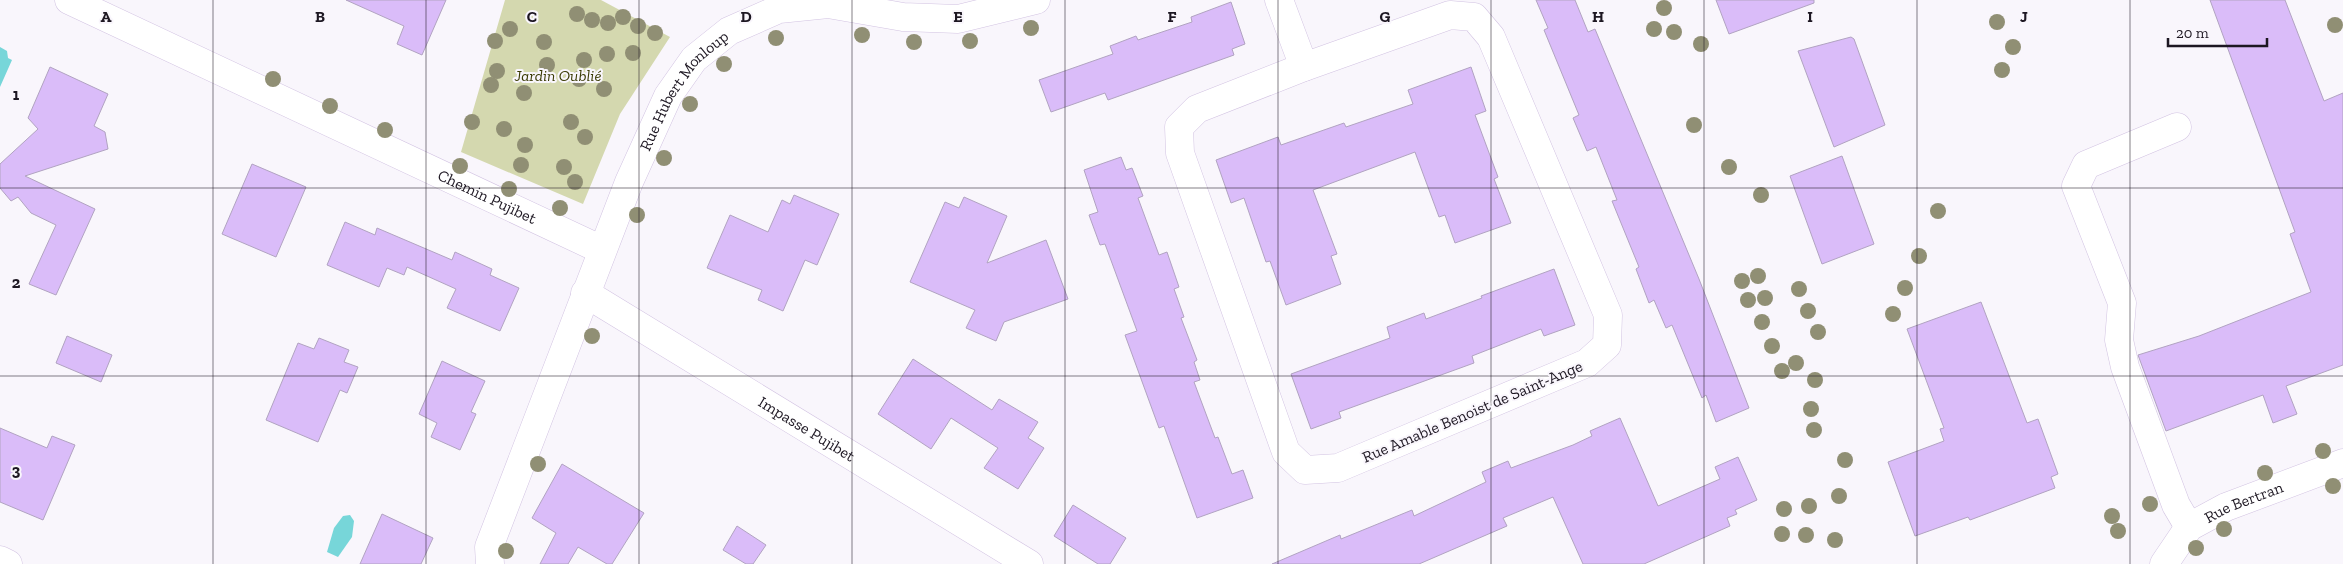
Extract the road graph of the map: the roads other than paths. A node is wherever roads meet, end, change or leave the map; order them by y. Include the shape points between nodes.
1 (69, 0) edge
2 (1036, 0) edge
3 (1279, 0) edge
4 (1304, 67) junction
5 (2177, 127) dead end
6 (602, 250) junction
7 (585, 293) junction
8 (2343, 463) edge
9 (2189, 527) junction
10 (0, 560) edge
11 (8, 564) edge
12 (490, 564) edge
13 (1029, 564) edge
14 (2164, 564) edge

1 - 6 street, Chemin Pujibet
2 - 6 street, Rue Hubert Monloup via 958,19 903,17 828,4 779,9 729,31 694,59 668,96
3 - 4 street
4 - 4 street, Rue Amable Benoist de Saint-Ange via 1450,15 1474,17 1491,37 1608,315 1607,345 1587,363 1338,468 1305,470 1286,452 1180,153 1179,128 1197,109
5 - 9 street via 2086,165 2076,186 2122,303 2120,340 2125,367 2176,505
6 - 7 street
7 - 12 street via 489,546
7 - 13 street, Impasse Pujibet
8 - 9 street, Rue Bertran via 2226,507
9 - 14 street, Rue Bertran
10 - 11 street

